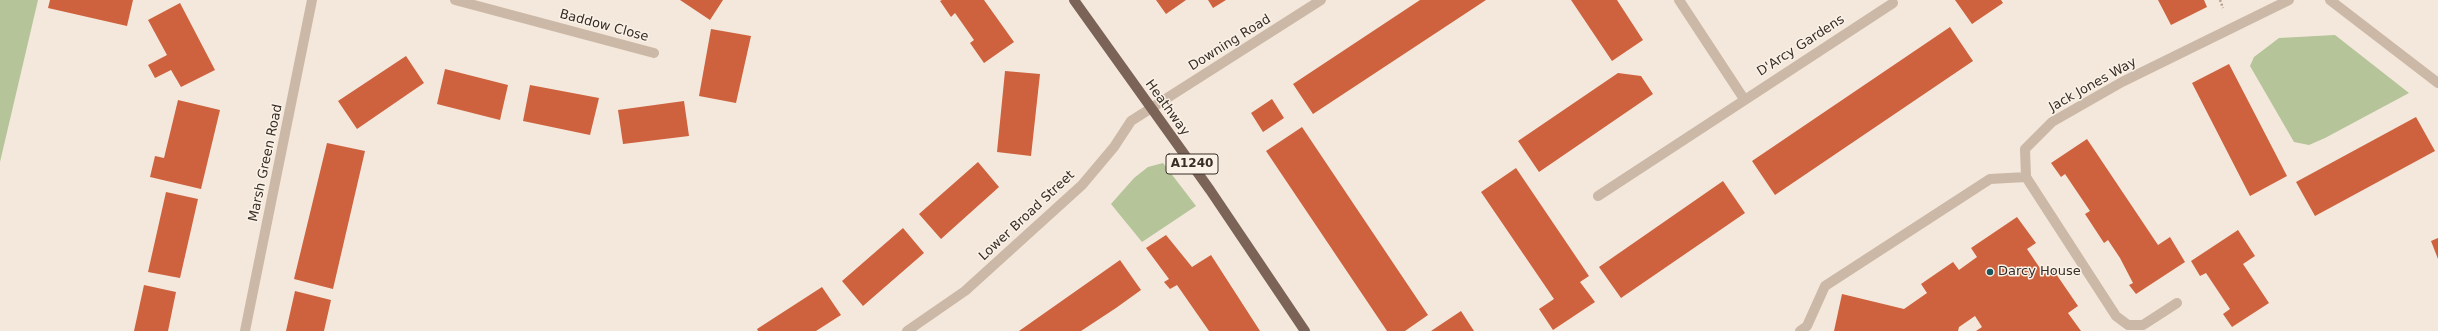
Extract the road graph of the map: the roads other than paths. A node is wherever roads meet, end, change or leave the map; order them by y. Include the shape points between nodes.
1 (312, 0) edge
2 (455, 0) edge
3 (1074, 0) edge
4 (1321, 0) edge
5 (1679, 0) edge
6 (2289, 0) edge
7 (2330, 0) edge
8 (1893, 3) dead end
9 (654, 53) dead end
10 (2438, 83) edge
11 (1744, 99) junction
12 (1152, 108) junction
13 (2026, 177) junction
14 (1598, 196) dead end
15 (2177, 303) dead end
16 (245, 331) edge
17 (907, 331) edge
18 (1305, 331) edge
19 (1800, 331) edge

1 - 16 street, Marsh Green Road
2 - 9 street, Baddow Close
3 - 12 main road, Heathway / A1240
4 - 12 street, Downing Road
5 - 11 street
6 - 13 street, Jack Jones Way via 2122,82 2052,122 2025,149
7 - 10 street
8 - 11 street, D'Arcy Gardens
11 - 14 street, D'Arcy Gardens
12 - 17 street, Lower Broad Street via 1131,121 1114,147 1082,185 965,291
12 - 18 main road, Heathway / A1240
13 - 15 street via 2116,316 2128,325 2143,325
13 - 19 street via 1990,179 1825,286 1807,326

